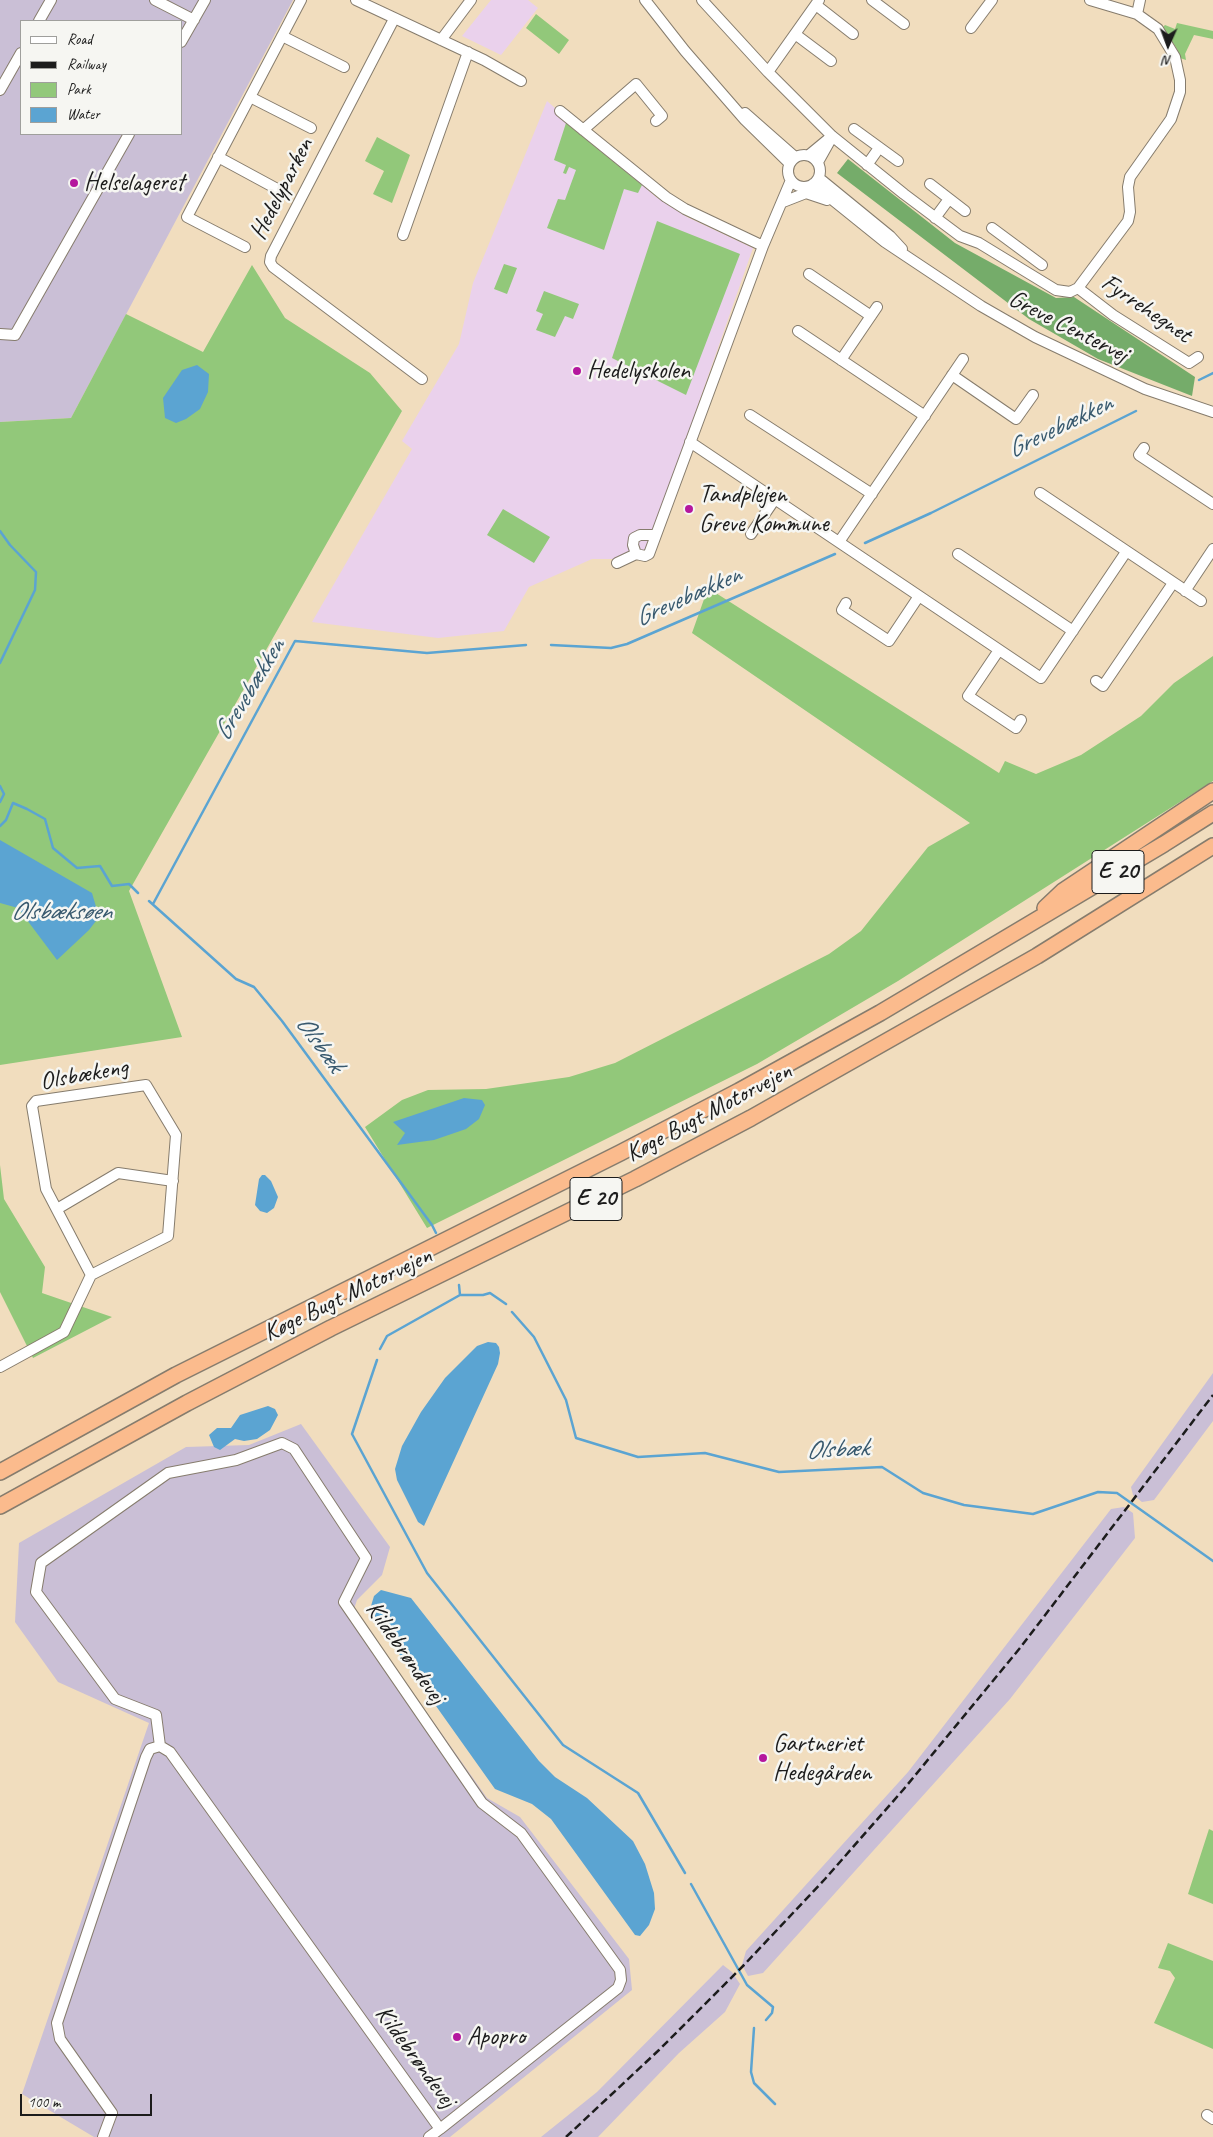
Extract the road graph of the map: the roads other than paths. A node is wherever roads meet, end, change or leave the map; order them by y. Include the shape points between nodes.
1 (51, 0) edge
2 (155, 0) edge
3 (205, 0) edge
4 (301, 0) edge
5 (356, 0) edge
6 (471, 0) edge
7 (645, 0) edge
8 (702, 0) edge
9 (872, 0) edge
10 (992, 0) edge
11 (1090, 0) edge
12 (1140, 0) edge
13 (818, 2) edge
14 (375, 4) edge
15 (1137, 14) junction
16 (394, 19) junction
17 (40, 20) edge
18 (194, 20) junction
19 (904, 24) dead end
20 (971, 28) dead end
21 (795, 34) junction
22 (853, 34) dead end
23 (282, 36) junction
24 (182, 40) edge
25 (441, 40) junction
26 (468, 52) junction
27 (20, 55) edge
28 (831, 61) dead end
29 (344, 68) dead end
30 (768, 72) junction
31 (521, 82) dead end
32 (0, 90) edge
33 (250, 97) junction
34 (560, 111) dead end
35 (656, 121) dead end
36 (311, 128) dead end
37 (854, 129) dead end
38 (583, 130) junction
39 (128, 135) edge
40 (832, 136) junction
41 (879, 148) junction
42 (809, 155) junction
43 (218, 158) junction
44 (792, 160) junction
45 (898, 161) dead end
46 (818, 162) junction
47 (867, 165) junction
48 (816, 181) junction
49 (794, 183) junction
50 (930, 184) dead end
51 (279, 190) dead end
52 (949, 199) junction
53 (783, 202) junction
54 (838, 204) junction
55 (966, 210) dead end
56 (936, 218) junction
57 (992, 228) dead end
58 (403, 235) dead end
59 (763, 246) junction
60 (245, 247) dead end
61 (1022, 250) junction
62 (913, 260) junction
63 (1012, 264) junction
64 (1042, 265) dead end
65 (809, 274) dead end
66 (1078, 288) junction
67 (877, 307) dead end
68 (871, 316) junction
69 (798, 331) dead end
70 (0, 334) edge
71 (1198, 357) dead end
72 (963, 359) dead end
73 (841, 360) junction
74 (952, 375) junction
75 (422, 379) dead end
76 (1033, 395) dead end
77 (1213, 412) edge
78 (750, 414) dead end
79 (925, 416) junction
80 (690, 442) junction
81 (1144, 448) dead end
82 (1040, 493) dead end
83 (872, 494) junction
84 (775, 499) junction
85 (1213, 504) edge
86 (751, 534) dead end
87 (656, 535) junction
88 (840, 542) junction
89 (1213, 549) edge
90 (1126, 552) junction
91 (636, 554) junction
92 (958, 554) dead end
93 (617, 563) dead end
94 (1173, 583) junction
95 (1185, 591) junction
96 (919, 596) junction
97 (1201, 602) dead end
98 (846, 603) dead end
99 (1073, 631) junction
100 (1000, 650) junction
101 (1096, 681) dead end
102 (1021, 720) dead end
103 (1213, 791) edge
104 (1213, 813) edge
105 (1213, 846) edge
106 (1213, 857) edge
107 (1178, 868) junction
108 (1022, 929) junction
109 (174, 1181) junction
110 (57, 1209) junction
111 (90, 1275) junction
112 (0, 1367) edge
113 (0, 1472) edge
114 (0, 1506) edge
115 (160, 1746) junction
116 (440, 2129) junction
117 (103, 2137) edge
118 (429, 2137) edge

1 - 17 street
2 - 18 street
3 - 18 street
4 - 23 street
5 - 14 street
6 - 25 street
7 - 44 street via 684,51 730,102 750,116
8 - 30 street
9 - 19 street
10 - 20 street
11 - 15 street
12 - 15 street
13 - 21 street
13 - 22 street
14 - 16 street
15 - 66 street, Fyrrehegnet via 1152,23 1164,38 1178,68 1179,100 1164,131 1130,177 1128,221
16 - 25 street
16 - 75 street, Hedelyparken via 270,262
18 - 24 street
21 - 28 street
21 - 30 street
23 - 29 street
23 - 33 street
25 - 26 street
26 - 31 street
26 - 58 street
27 - 32 street
30 - 40 street
33 - 36 street
33 - 43 street
34 - 38 street
35 - 38 street via 662,116 636,84
37 - 41 street
38 - 59 street via 666,197 692,213
39 - 70 street via 15,336
40 - 42 street
40 - 46 street
40 - 47 street
41 - 45 street
41 - 47 street
42 - 44 street
42 - 46 street
43 - 51 street
43 - 60 street via 187,217
44 - 49 street via 788,174
46 - 48 street via 820,169
47 - 56 street
48 - 49 street via 805,187
48 - 54 street, Greve Centervej
48 - 62 street, Greve Centervej via 890,236
49 - 53 street
50 - 52 street
52 - 55 street
52 - 56 street
53 - 54 street via 806,193
53 - 59 street
54 - 62 street, Greve Centervej
56 - 63 street via 960,236 979,243
57 - 61 street
59 - 80 street
61 - 63 street
61 - 64 street
62 - 77 street, Greve Centervej via 981,306 1067,353 1146,389
63 - 66 street via 1056,290 1070,292
65 - 68 street
66 - 71 street, Fyrrehegnet via 1113,315 1189,363
67 - 68 street
68 - 73 street
69 - 73 street
72 - 74 street
73 - 79 street
74 - 76 street via 1016,419
74 - 79 street
78 - 83 street
79 - 83 street
80 - 84 street
80 - 87 street
81 - 85 street via 1139,455
82 - 90 street
83 - 88 street
84 - 86 street
84 - 88 street
87 - 91 street via 649,554
87 - 91 street via 634,538
88 - 96 street
89 - 95 street
90 - 94 street
90 - 99 street
91 - 93 street
92 - 99 street
94 - 95 street
94 - 101 street via 1103,686
95 - 97 street
96 - 98 street via 889,642 842,610
96 - 100 street
99 - 100 street via 1041,678
100 - 102 street via 968,696 1016,728
103 - 108 highway via 1063,892
104 - 108 highway, Køge Bugt Motorvejen / E 20
105 - 107 highway, Køge Bugt Motorvejen / E 20
106 - 107 highway
107 - 114 highway, Køge Bugt Motorvejen / E 20 via 1037,956 751,1118 635,1180 331,1328
108 - 113 highway, Køge Bugt Motorvejen / E 20 via 739,1091 176,1375
109 - 110 street via 118,1174
109 - 110 street, Olsbækeng via 176,1135 146,1085 36,1101 32,1106 46,1189
109 - 111 street, Olsbækeng via 168,1236
110 - 111 street, Olsbækeng
111 - 112 street via 64,1332
115 - 116 street, Kildebrøndevej via 170,1752
115 - 116 street, Kildebrøndevej via 156,1715 115,1699 36,1592 42,1562 168,1473 236,1460 282,1443 294,1449 366,1558 344,1602 482,1802 521,1833 620,1970 618,1988
115 - 117 street via 150,1749 146,1757 57,2023 60,2039 112,2114
116 - 118 street, Kildebrøndevej

